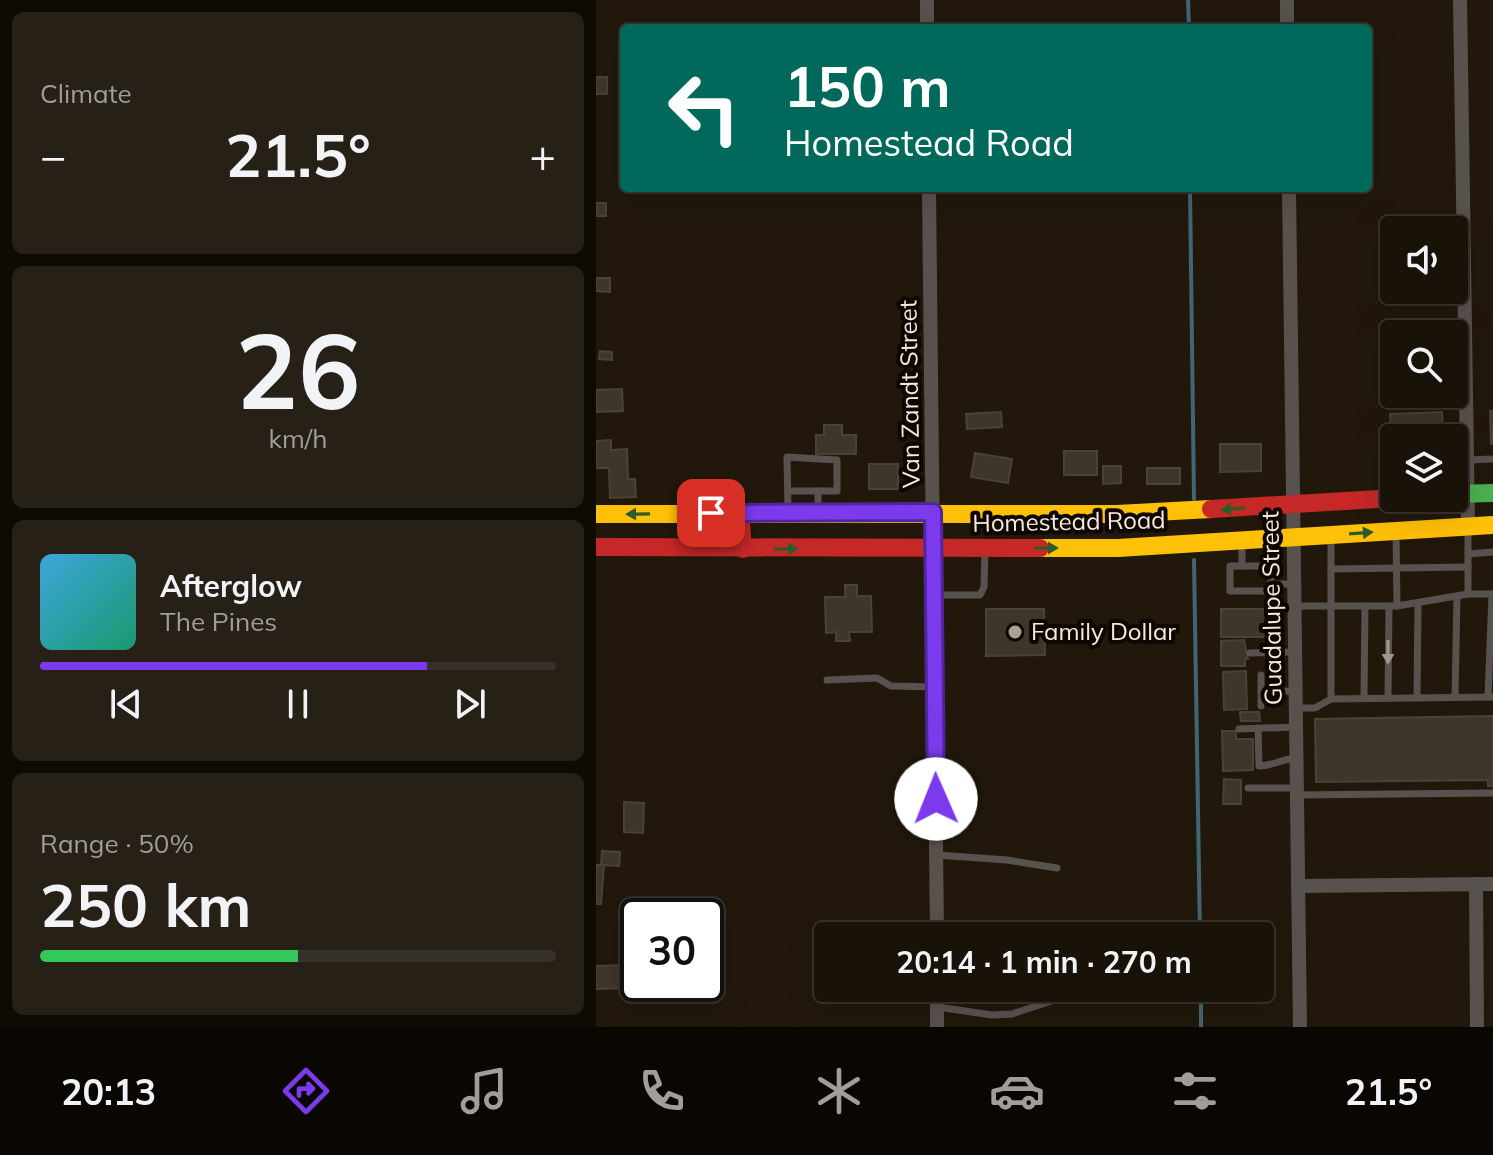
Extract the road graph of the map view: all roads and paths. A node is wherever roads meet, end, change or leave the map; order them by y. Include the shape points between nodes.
1 (927, 0) edge
2 (1287, 0) edge
3 (1460, 0) edge
4 (927, 24) edge
5 (1287, 24) edge
6 (929, 192) edge
7 (1289, 192) edge
8 (1466, 424) edge
9 (1493, 459) edge
10 (1468, 460) edge
11 (788, 491) junction
12 (818, 491) junction
13 (1493, 493) edge
14 (1468, 494) edge
15 (1380, 499) edge
16 (1293, 505) junction
17 (740, 512) junction
18 (788, 512) junction
19 (818, 512) junction
20 (933, 512) junction
21 (1465, 512) edge
22 (596, 514) edge
23 (1117, 514) junction
24 (1493, 525) edge
25 (1468, 526) junction
26 (1395, 530) junction
27 (1331, 535) junction
28 (1293, 537) junction
29 (1242, 541) junction
30 (596, 547) edge
31 (934, 547) junction
32 (985, 548) junction
33 (1118, 548) junction
34 (743, 549) junction
35 (1493, 552) edge
36 (1468, 554) junction
37 (1242, 566) junction
38 (1468, 567) junction
39 (1331, 569) junction
40 (1396, 569) junction
41 (1271, 584) junction
42 (1294, 584) junction
43 (1468, 594) junction
44 (1492, 594) edge
45 (934, 595) junction
46 (1457, 596) junction
47 (1418, 603) junction
48 (1294, 606) junction
49 (1331, 606) junction
50 (1365, 606) junction
51 (1393, 606) junction
52 (1295, 652) junction
53 (1250, 653) dead end
54 (1261, 675) dead end
55 (827, 680) dead end
56 (935, 687) junction
57 (1295, 691) junction
58 (1261, 692) junction
59 (1455, 697) junction
60 (1490, 697) edge
61 (1364, 698) junction
62 (1388, 698) junction
63 (1417, 698) junction
64 (1331, 699) junction
65 (1261, 706) dead end
66 (1296, 708) junction
67 (1296, 727) junction
68 (1258, 728) junction
69 (1239, 729) dead end
70 (1296, 758) junction
71 (1248, 788) dead end
72 (1297, 791) junction
73 (1493, 793) edge
74 (936, 855) junction
75 (1057, 868) dead end
76 (1476, 884) junction
77 (1493, 884) edge
78 (1298, 886) junction
79 (937, 922) edge
80 (937, 1002) edge
81 (1051, 1002) edge
82 (937, 1007) junction
83 (937, 1027) edge
84 (1300, 1027) edge
85 (1477, 1027) edge

1 - 4 street
2 - 5 street
3 - 8 street
6 - 20 street, Van Zandt Street
7 - 16 street, Guadalupe Street
9 - 10 lane
11 - 12 lane
11 - 12 lane via 787,457 837,460 837,491
11 - 18 lane
12 - 19 lane
13 - 14 main road
15 - 16 main road, Homestead Road
16 -> 23 main road, Homestead Road
16 - 28 street, Guadalupe Street
17 - 18 main road, Homestead Road
17 -> 22 main road, Homestead Road
17 - 34 main road
18 - 19 main road, Homestead Road
19 - 20 main road, Homestead Road
20 - 23 main road, Homestead Road
20 - 31 street, Van Zandt Street
21 - 25 street
23 - 33 main road
24 - 25 main road, Homestead Road
25 - 26 main road, Homestead Road
25 - 36 lane
27 -> 26 main road, Homestead Road
26 - 40 lane
27 - 28 main road, Homestead Road
27 - 39 lane
28 - 29 main road, Homestead Road
28 - 42 street, Guadalupe Street
29 - 33 main road, Homestead Road
29 - 37 lane
30 - 34 main road, Homestead Road
31 - 32 main road, Homestead Road
34 -> 31 main road, Homestead Road
31 - 45 street, Van Zandt Street
32 -> 33 main road, Homestead Road
32 - 45 lane via 980,595
35 - 36 lane
36 - 38 lane
37 - 41 lane via 1260,566
37 - 41 lane via 1230,566 1230,591 1271,591
38 - 40 lane
38 - 43 lane
39 - 40 lane
39 - 49 lane
40 - 51 lane
41 - 42 lane
42 - 48 street, Guadalupe Street
43 - 44 lane
43 - 46 lane
44 - 60 lane
45 - 56 street, Van Zandt Street
46 - 47 lane
46 - 59 lane
47 - 51 lane
47 - 63 lane
48 - 49 lane
48 - 52 street, Guadalupe Street
49 - 50 lane
49 - 64 lane
50 - 51 lane
50 - 61 lane
51 -> 62 lane
52 - 53 lane
52 - 57 street, Guadalupe Street
54 - 58 lane
55 - 56 lane via 877,678 891,686
56 - 74 street, Van Zandt Street
57 - 58 lane
57 - 66 street, Guadalupe Street
58 - 65 lane
59 - 60 lane
59 - 63 lane
61 - 62 lane
61 - 64 lane
62 - 63 lane
64 - 66 lane via 1315,708
66 - 67 street, Guadalupe Street
67 - 68 lane
67 - 70 street, Guadalupe Street
68 - 69 lane
68 - 70 lane via 1259,766
70 - 72 street, Guadalupe Street
71 - 72 lane
72 - 73 lane
72 - 78 street, Guadalupe Street
74 - 75 lane
74 - 79 street, Van Zandt Street
76 - 77 street
76 - 78 street
76 - 85 street
78 - 84 street, Guadalupe Street
80 - 82 street
81 - 82 lane via 1002,1015
82 - 83 street

